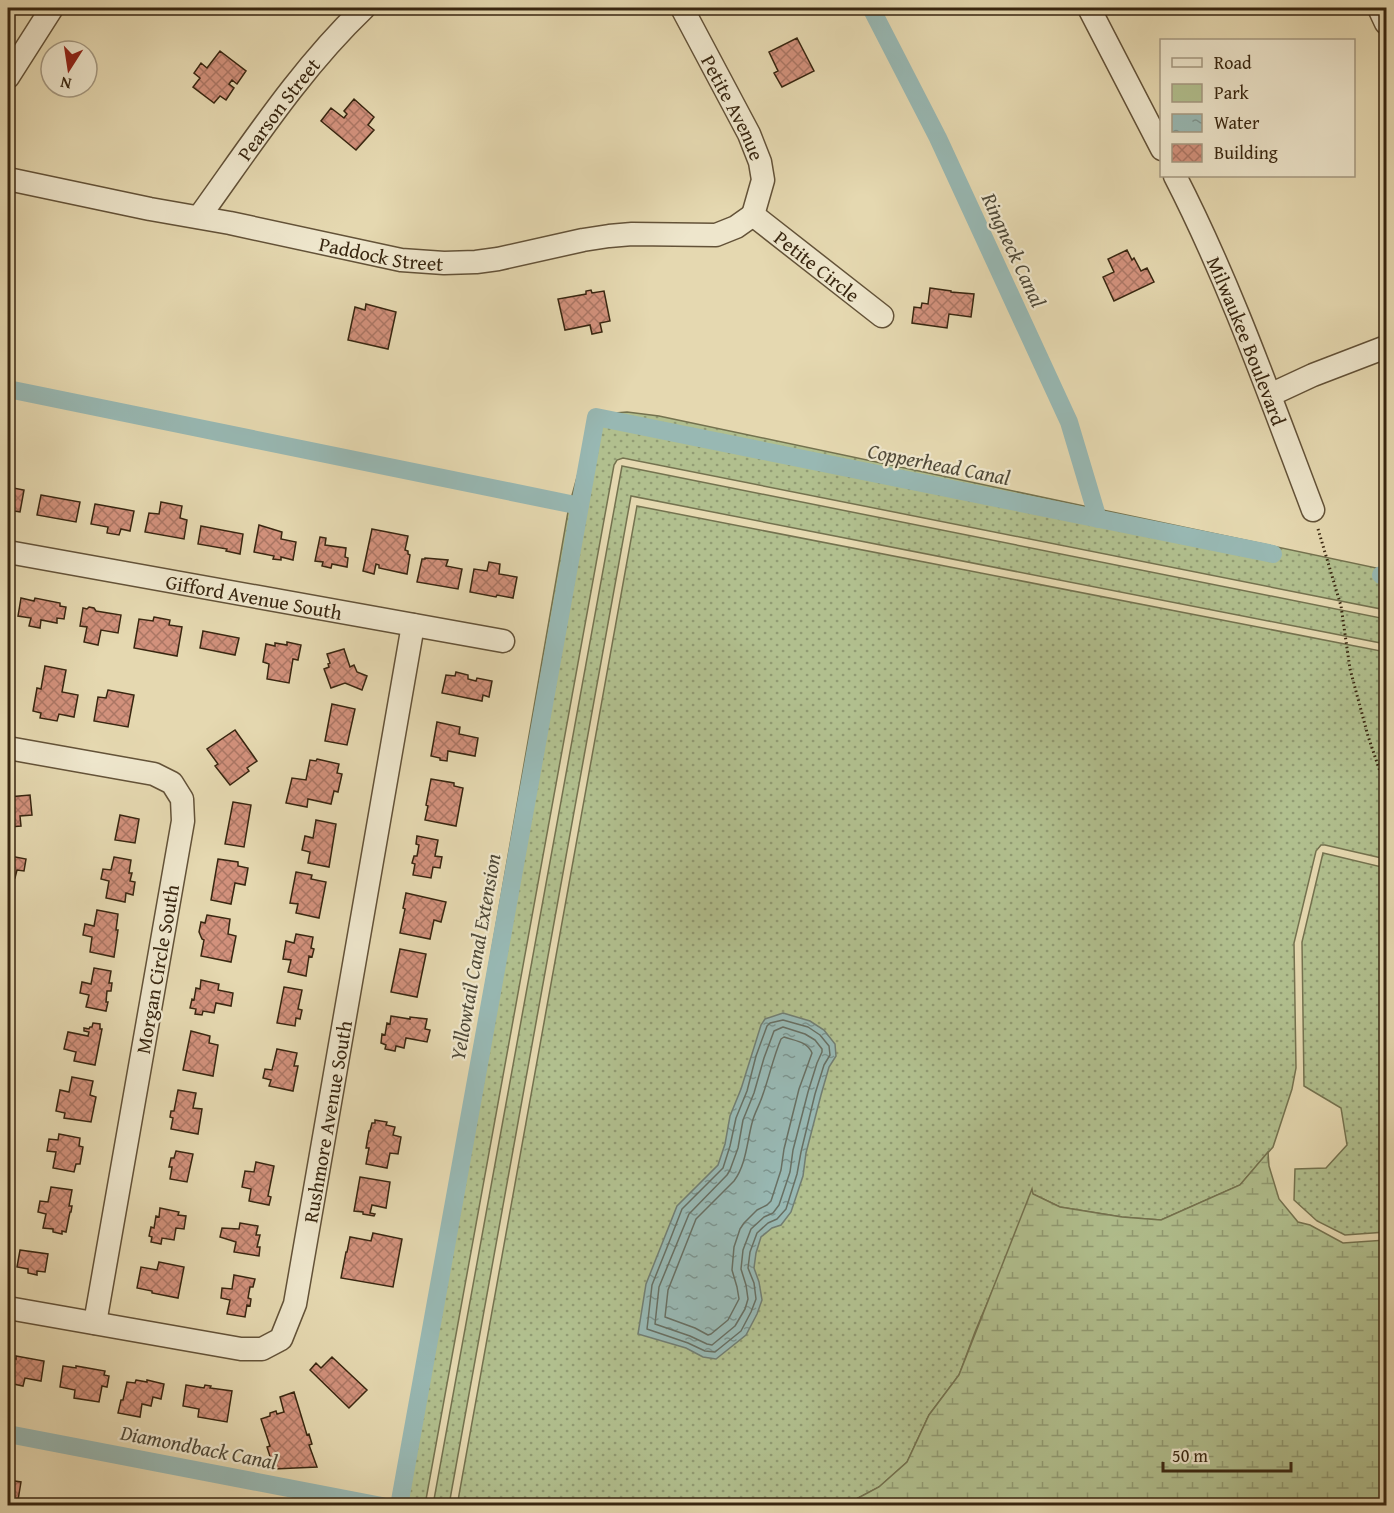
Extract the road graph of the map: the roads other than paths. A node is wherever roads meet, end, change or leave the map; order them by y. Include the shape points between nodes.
1 (52, 8) edge
2 (364, 8) edge
3 (682, 8) edge
4 (1089, 8) edge
5 (1379, 8) edge
6 (1386, 23) edge
7 (8, 77) edge
8 (1160, 146) edge
9 (1175, 177) edge
10 (8, 179) edge
11 (753, 215) junction
12 (199, 217) junction
13 (882, 316) dead end
14 (1386, 347) edge
15 (1270, 395) junction
16 (1313, 510) road end
17 (8, 552) edge
18 (413, 625) junction
19 (503, 641) dead end
20 (8, 748) edge
21 (8, 1308) edge
22 (95, 1323) junction

1 - 7 street
2 - 12 street, Pearson Street via 294,86
3 - 11 street, Petite Avenue via 760,162 762,180
4 - 8 street
5 - 6 street
9 - 15 street, Milwaukee Boulevard via 1219,268
10 - 12 street, Paddock Street
11 - 12 street, Paddock Street via 736,228 716,235 609,236 498,259 444,263 401,260
11 - 13 street, Petite Circle
14 - 15 street
15 - 16 street, Milwaukee Boulevard
17 - 18 street, Gifford Avenue South
18 - 19 street, Gifford Avenue South
18 - 22 street, Rushmore Avenue South via 295,1304 281,1339 262,1349 241,1349
20 - 22 street, Morgan Circle South via 154,774 172,783 182,799 183,821
21 - 22 street, Rushmore Avenue South

